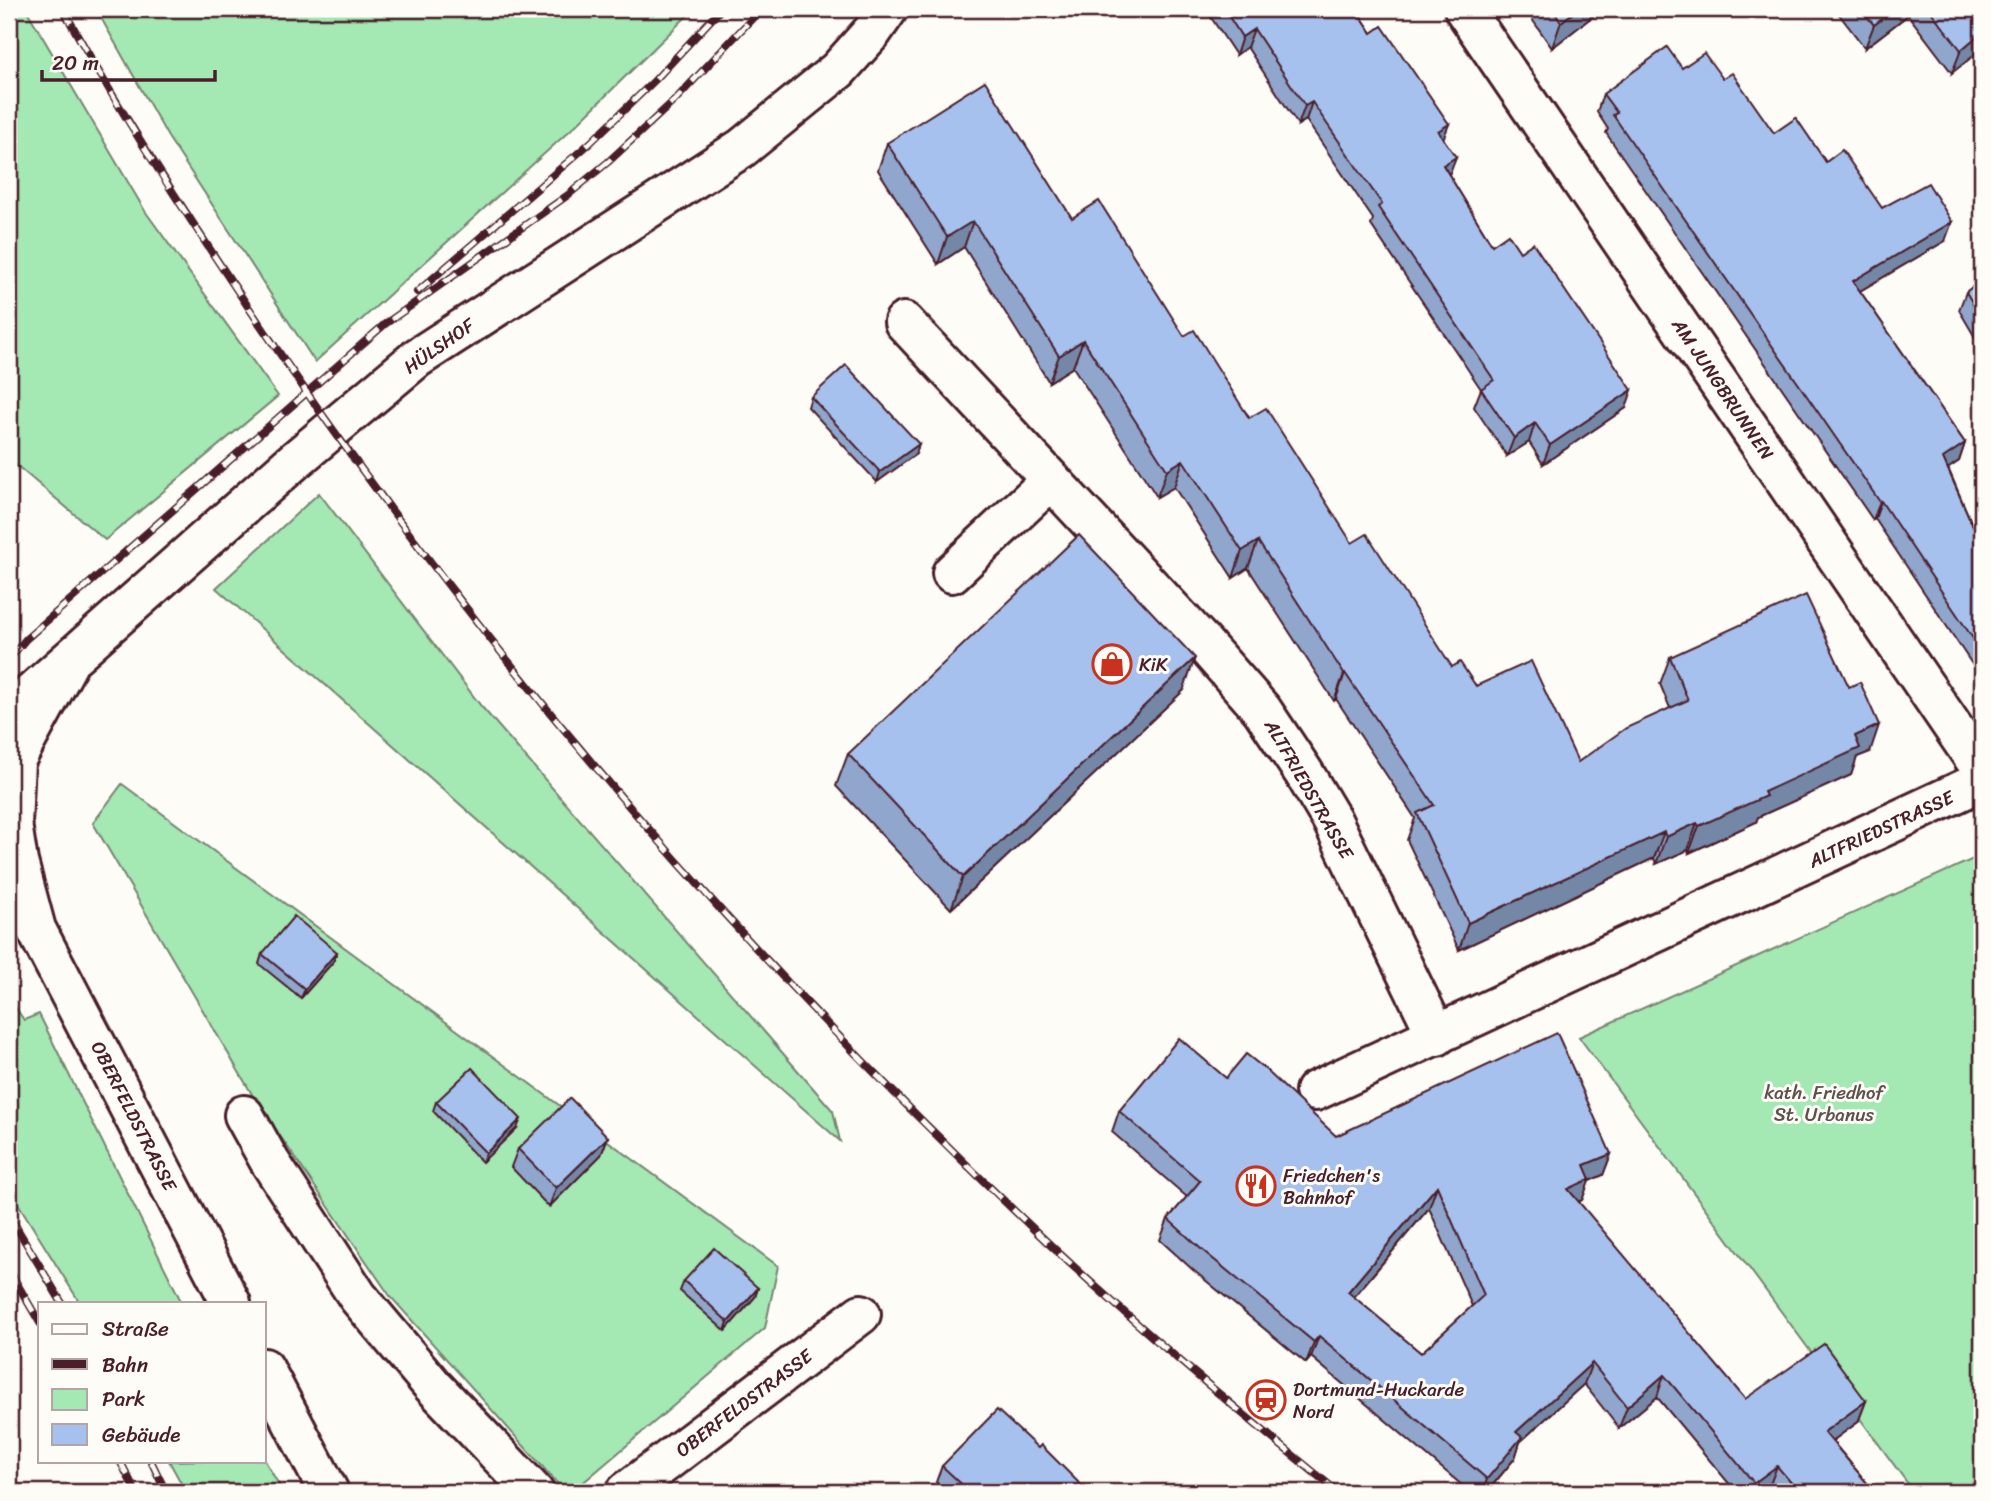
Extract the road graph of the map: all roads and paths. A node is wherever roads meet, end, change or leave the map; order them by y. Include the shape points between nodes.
1 (888, 9) edge
2 (1464, 9) edge
3 (904, 322) dead end
4 (1050, 481) junction
5 (952, 573) dead end
6 (70, 660) junction
7 (9, 713) edge
8 (1982, 770) edge
9 (1982, 781) edge
10 (23, 921) edge
11 (1437, 1036) junction
12 (1315, 1091) dead end
13 (244, 1115) dead end
14 (230, 1302) edge
15 (862, 1314) dead end
16 (266, 1372) edge
17 (329, 1492) edge
18 (534, 1492) edge
19 (626, 1492) edge

1 - 6 street, HÜLSHOF via 838,70 742,148 417,358
2 - 8 street, AM JUNGBRUNNEN
3 - 4 street, ALTFRIEDSTRASSE
4 - 5 street
4 - 11 street, ALTFRIEDSTRASSE via 1247,690 1272,724 1332,820
6 - 7 street, HÜLSHOF
6 - 10 street, OBERFELDSTRASSE via 15,761 12,824
9 - 11 street, ALTFRIEDSTRASSE
10 - 14 street, OBERFELDSTRASSE
11 - 12 street, ALTFRIEDSTRASSE
13 - 18 street via 358,1297 432,1385
15 - 19 street, OBERFELDSTRASSE
16 - 17 street

